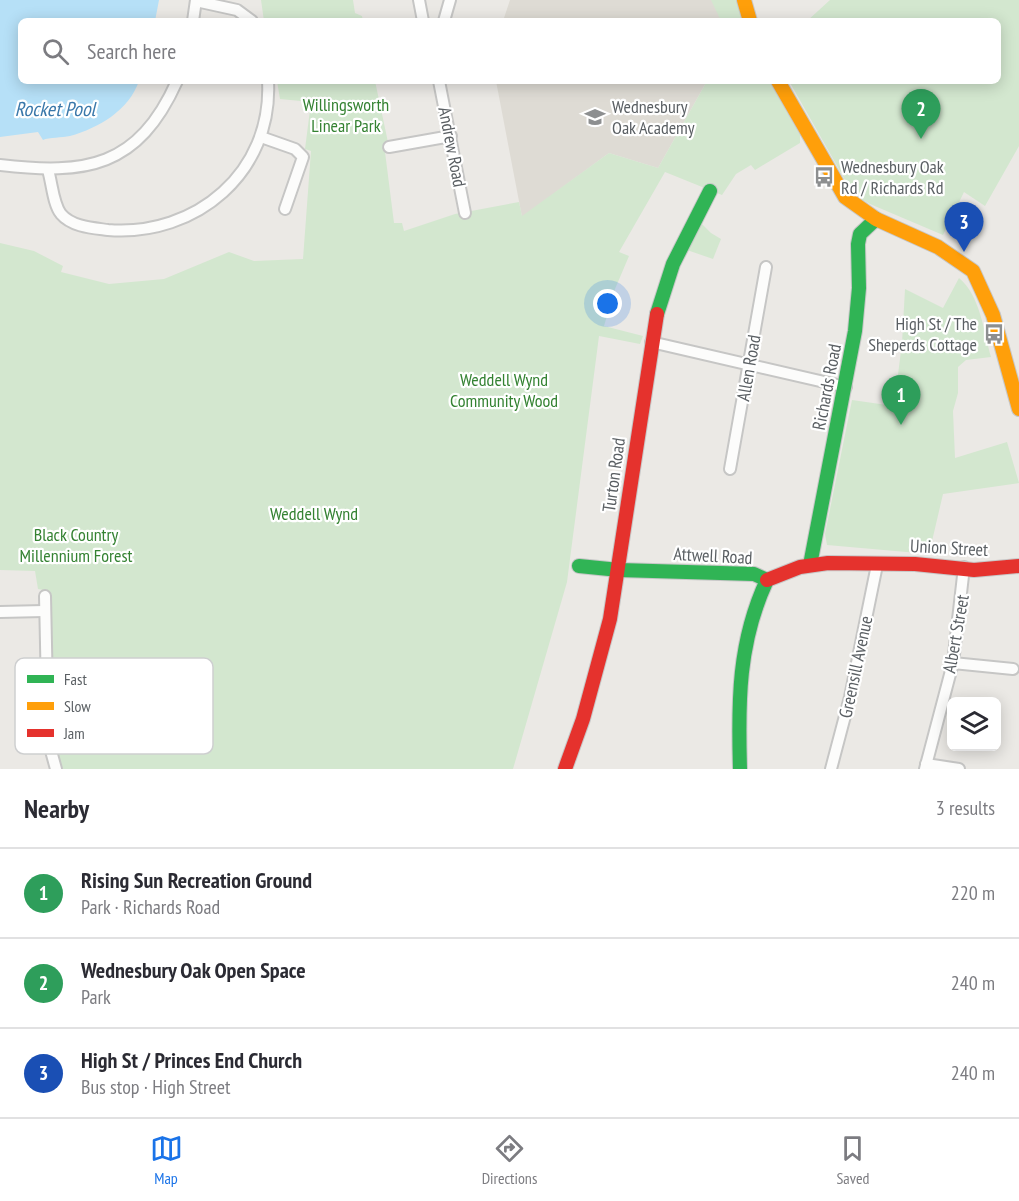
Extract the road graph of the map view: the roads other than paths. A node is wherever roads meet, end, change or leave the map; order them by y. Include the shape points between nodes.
1 (419, 0) edge
2 (450, 0) edge
3 (744, 0) edge
4 (196, 1) edge
5 (193, 18) edge
6 (248, 18) edge
7 (422, 18) edge
8 (445, 18) edge
9 (749, 18) edge
10 (175, 84) edge
11 (268, 84) edge
12 (440, 84) edge
13 (780, 84) edge
14 (451, 136) junction
15 (261, 137) junction
16 (388, 147) dead end
17 (0, 165) edge
18 (48, 170) junction
19 (710, 191) dead end
20 (285, 209) dead end
21 (465, 213) dead end
22 (876, 219) junction
23 (766, 267) dead end
24 (651, 342) junction
25 (750, 364) junction
26 (846, 387) junction
27 (1019, 409) edge
28 (730, 469) dead end
29 (810, 565) junction
30 (877, 565) junction
31 (579, 566) dead end
32 (1019, 566) edge
33 (964, 567) junction
34 (619, 570) junction
35 (767, 580) junction
36 (45, 596) dead end
37 (44, 611) junction
38 (0, 612) edge
39 (45, 658) edge
40 (953, 663) junction
41 (1013, 669) dead end
42 (52, 754) edge
43 (925, 767) edge
44 (569, 768) edge
45 (56, 769) edge
46 (740, 769) edge
47 (831, 769) edge
48 (959, 769) edge

1 - 7 street
2 - 8 street
3 - 9 street
4 - 5 street
4 - 6 street via 237,10
10 - 18 street via 140,137 126,148 86,167
11 - 15 street via 270,102
12 - 14 street, Andrew Road
13 - 22 street via 839,190
14 - 16 street
14 - 21 street, Andrew Road
15 - 18 street via 234,180 216,198 196,214 147,231 72,223 58,210
15 - 20 street via 295,149 303,157
17 - 18 street
19 - 24 street, Turton Road via 673,264
22 - 26 street, Richards Road via 860,234 858,244 858,308
22 - 27 street via 938,247 973,272 993,315
23 - 25 street, Allen Road
24 - 25 street
24 - 34 street, Turton Road
25 - 26 street
25 - 28 street, Allen Road
26 - 29 street, Richards Road
29 - 30 street, Attwell Road
29 - 35 street, Attwell Road
30 - 33 street, Union Street
30 - 47 street, Greensill Avenue
31 - 34 street, Attwell Road
32 - 33 street, Union Street via 974,570
33 - 40 street, Albert Street
34 - 35 street, Attwell Road via 754,574
34 - 44 street, Turton Road via 603,648
35 - 46 street via 756,600 742,645 738,692
36 - 37 street
37 - 38 street
37 - 39 street
40 - 41 street
40 - 43 street, Albert Street
42 - 45 street
43 - 48 street

